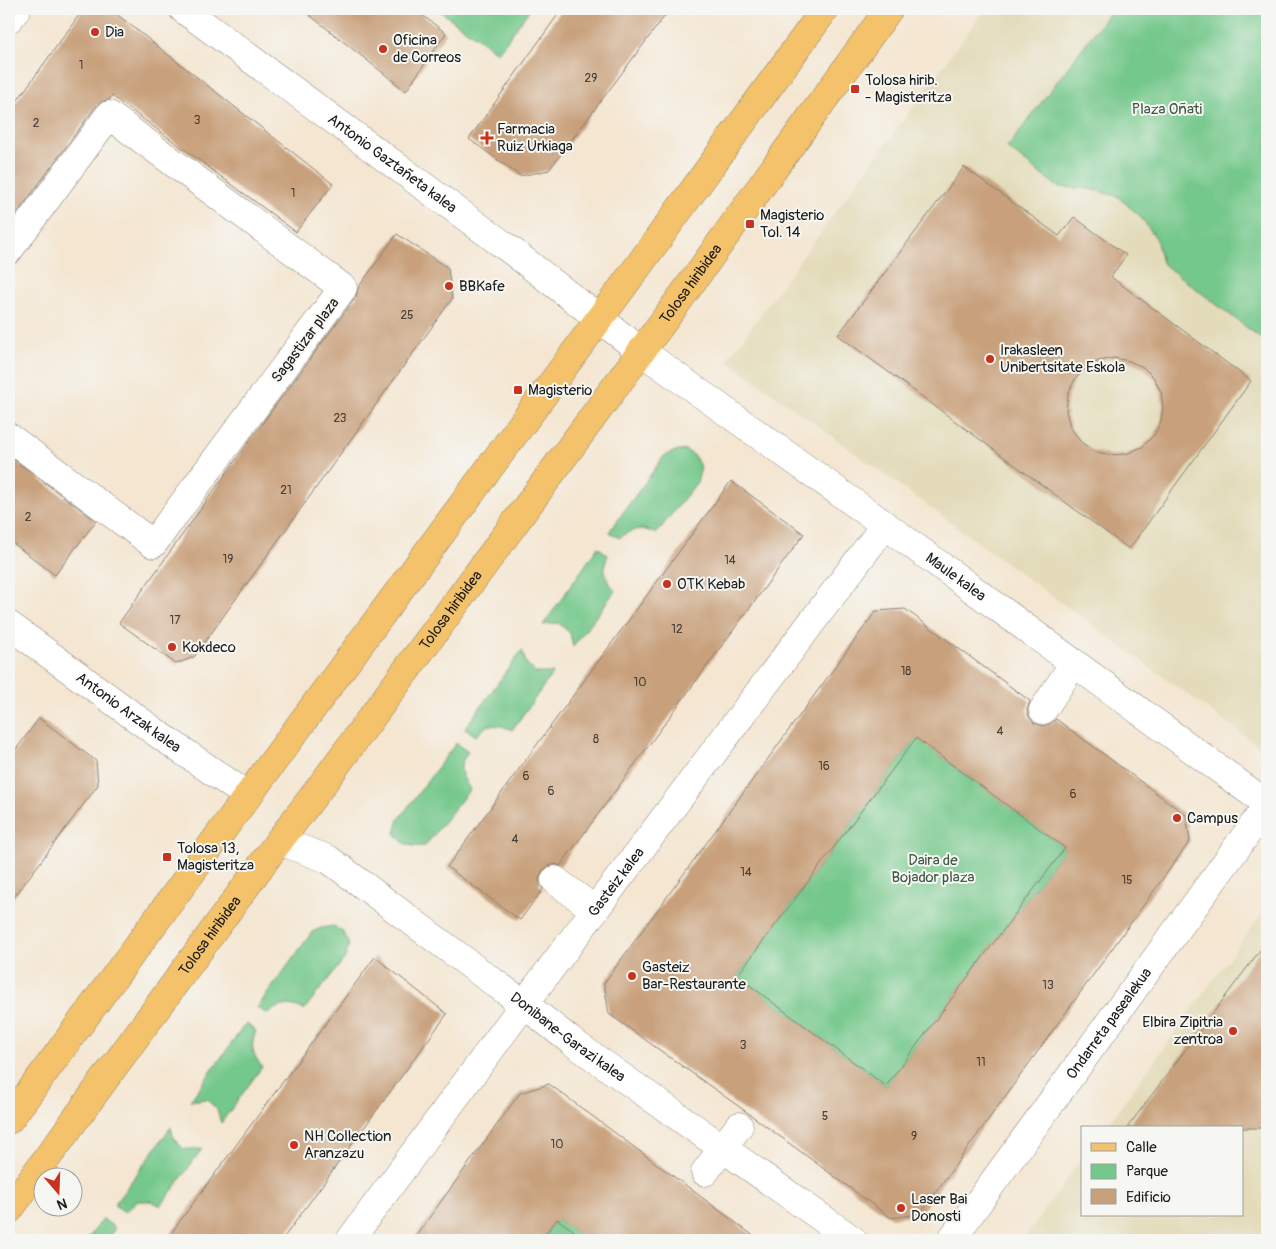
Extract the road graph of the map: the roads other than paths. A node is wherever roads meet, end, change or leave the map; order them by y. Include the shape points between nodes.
1 (17, 9) edge
2 (183, 9) edge
3 (825, 9) edge
4 (889, 9) edge
5 (9, 19) edge
6 (9, 250) edge
7 (600, 319) junction
8 (641, 351) junction
9 (9, 437) edge
10 (885, 524) junction
11 (9, 625) edge
12 (1074, 663) junction
13 (1044, 710) dead end
14 (248, 796) junction
15 (1267, 806) edge
16 (279, 841) junction
17 (555, 880) dead end
18 (595, 910) junction
19 (524, 1004) junction
20 (9, 1120) edge
21 (739, 1126) dead end
22 (722, 1148) junction
23 (705, 1172) dead end
24 (9, 1210) edge
25 (350, 1240) edge
26 (853, 1240) edge
27 (951, 1240) edge

1 - 5 street
2 - 7 street, Antonio Gaztañeta kalea
3 - 7 main road
4 - 8 main road, Tolosa hiribidea
6 - 9 street, Sagastizar plaza via 109,115 343,288 153,544
7 - 8 street, Antonio Gaztañeta kalea
7 - 14 main road
8 - 10 street, Maule kalea
8 - 16 main road, Tolosa hiribidea
10 - 12 street, Maule kalea
10 - 18 street, Gasteiz kalea
11 - 14 street, Antonio Arzak kalea
12 - 13 street
12 - 15 street, Maule kalea
14 - 20 main road
15 - 27 street, Ondarreta pasealekua
16 - 19 street, Donibane-Garazi kalea via 328,859
16 - 24 main road, Tolosa hiribidea
17 - 18 street
18 - 19 street, Gasteiz kalea
19 - 22 street, Donibane-Garazi kalea
19 - 25 street, Gasteiz kalea
21 - 22 street
22 - 23 street
22 - 26 street, Donibane-Garazi kalea

